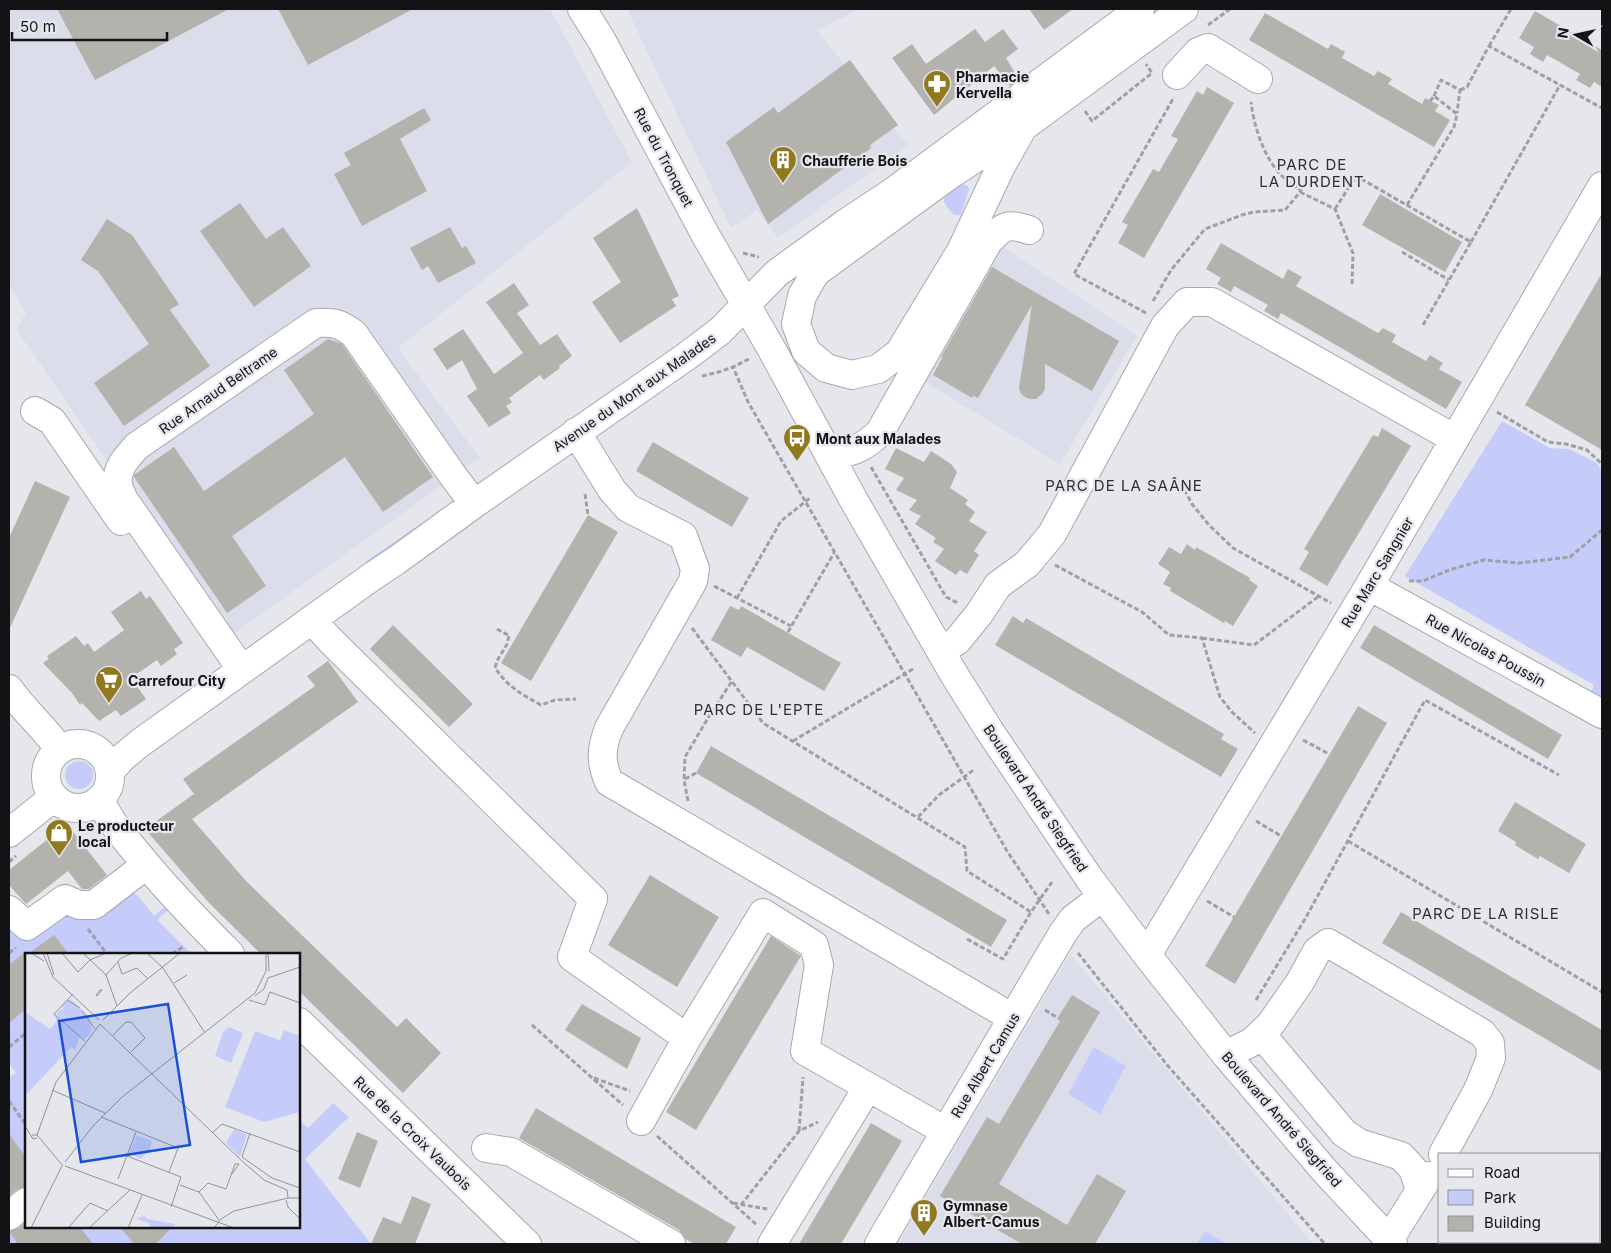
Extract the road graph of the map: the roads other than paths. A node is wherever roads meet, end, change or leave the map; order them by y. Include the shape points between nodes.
1 (582, 9) edge
2 (1140, 9) edge
3 (1184, 9) edge
4 (1180, 71) road end
5 (1255, 77) road end
6 (1023, 127) junction
7 (1602, 186) edge
8 (1029, 230) dead end
9 (746, 305) junction
10 (35, 411) dead end
11 (576, 432) junction
12 (1455, 439) junction
13 (830, 457) junction
14 (474, 504) junction
15 (1377, 590) junction
16 (312, 620) junction
17 (941, 651) junction
18 (235, 674) junction
19 (9, 689) edge
20 (1602, 714) edge
21 (60, 750) junction
22 (105, 762) junction
23 (54, 797) junction
24 (98, 802) junction
25 (9, 833) edge
26 (146, 865) junction
27 (1103, 896) junction
28 (9, 910) edge
29 (229, 953) edge
30 (1147, 955) junction
31 (1012, 1018) junction
32 (300, 1023) edge
33 (1260, 1034) junction
34 (687, 1038) junction
35 (1226, 1054) junction
36 (868, 1087) junction
37 (646, 1110) road end
38 (935, 1125) dead end
39 (486, 1148) dead end
40 (1444, 1153) edge
41 (1438, 1163) edge
42 (1420, 1190) junction
43 (25, 1203) edge
44 (9, 1216) edge
45 (1391, 1242) edge
46 (527, 1244) edge
47 (671, 1244) edge
48 (772, 1244) edge
49 (879, 1244) edge

1 - 9 street, Rue du Tronquet
2 - 9 street, Avenue du Mont aux Malades via 898,189 777,273
3 - 6 street
4 - 5 street via 1198,52 1208,48
6 - 6 street via 961,251 899,353 878,369 852,375 826,368 806,351 796,324 802,296 815,273 951,174
7 - 12 street, Rue Marc Sangnier
8 - 13 street via 1013,225 1000,230 988,242 880,432 860,448
9 - 11 street, Avenue du Mont aux Malades via 700,346
9 - 13 street, Boulevard André Siegfried
10 - 18 street via 52,421 218,662
11 - 14 street, Avenue du Mont aux Malades
11 - 31 street via 612,490 628,508 683,536 695,568 693,581 606,735 602,745 603,768 609,782
12 - 15 street, Rue Marc Sangnier
12 - 17 street via 1212,302 1187,302 1165,326 1052,534 1027,564 998,586 958,641
13 - 17 street, Boulevard André Siegfried
14 - 16 street, Avenue du Mont aux Malades
14 - 18 street, Rue Arnaud Beltrame via 354,334 343,325 332,322 316,323 136,446 121,464 119,472 118,485 124,500
15 - 20 street, Rue Nicolas Poussin
15 - 30 street, Rue Marc Sangnier via 1351,615
16 - 18 street, Avenue du Mont aux Malades
16 - 34 street via 593,899 572,957
17 - 27 street, Boulevard André Siegfried via 999,745
18 - 22 street, Avenue du Mont aux Malades via 140,743
19 - 21 street
21 - 22 street via 86,744 95,749
21 - 23 street via 46,769 48,787
22 - 24 street via 109,785
23 - 24 street via 68,807 79,808
23 - 25 street
24 - 26 street
26 - 28 street via 94,906 79,905 65,899 27,926
26 - 29 street
27 - 30 street, Boulevard André Siegfried
27 - 31 street, Rue Albert Camus via 1073,920 1063,933
30 - 35 street, Boulevard André Siegfried
31 - 49 street, Rue Albert Camus
32 - 46 street, Rue de la Croix Vaubois
33 - 35 street via 1252,1042
33 - 40 street via 1270,1025 1318,951 1328,943 1482,1033 1490,1043 1491,1058 1478,1090
33 - 42 street via 1344,1133 1359,1142 1401,1156 1413,1169
34 - 36 street via 763,913 814,946 819,965 805,1051
34 - 37 street
35 - 45 street, Boulevard André Siegfried via 1324,1170
36 - 38 street
36 - 48 street
39 - 47 street via 510,1152
41 - 42 street
42 - 45 street
43 - 44 street

